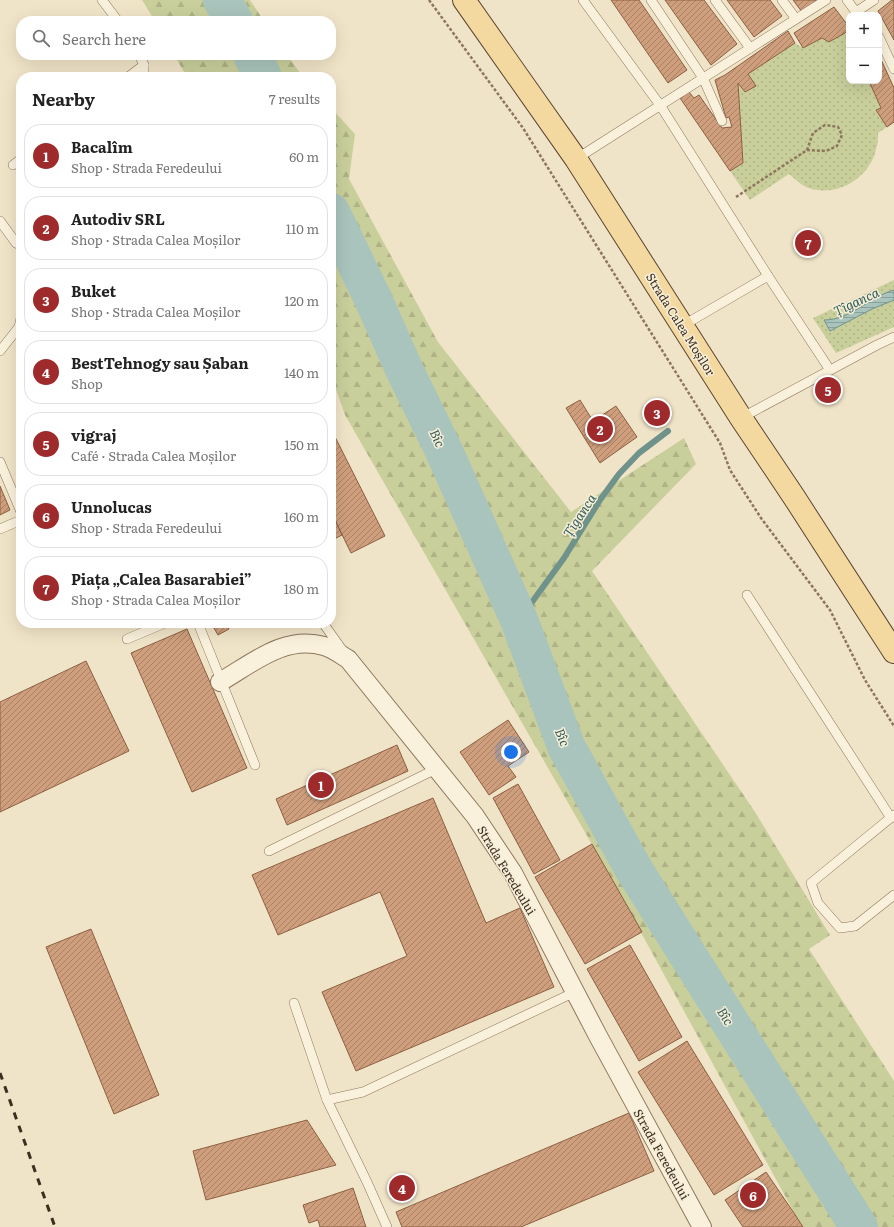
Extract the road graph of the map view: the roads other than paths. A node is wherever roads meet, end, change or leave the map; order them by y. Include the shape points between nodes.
1 (102, 0) edge
2 (464, 0) edge
3 (583, 0) edge
4 (651, 0) edge
5 (715, 0) edge
6 (782, 0) edge
7 (826, 0) edge
8 (847, 0) edge
9 (874, 0) edge
10 (866, 11) edge
11 (114, 16) edge
12 (796, 19) junction
13 (882, 44) edge
14 (750, 48) junction
15 (142, 60) edge
16 (144, 65) junction
17 (894, 70) edge
18 (135, 72) edge
19 (144, 72) edge
20 (703, 78) junction
21 (660, 105) junction
22 (722, 121) dead end
23 (576, 158) junction
24 (16, 163) edge
25 (13, 165) dead end
26 (0, 221) edge
27 (16, 243) edge
28 (768, 276) junction
29 (682, 326) junction
30 (16, 331) edge
31 (894, 337) edge
32 (0, 351) edge
33 (830, 370) junction
34 (741, 418) junction
35 (0, 462) edge
36 (16, 500) edge
37 (16, 522) edge
38 (0, 529) edge
39 (747, 595) dead end
40 (153, 628) edge
41 (200, 628) edge
42 (326, 628) edge
43 (128, 639) dead end
44 (894, 652) edge
45 (348, 659) junction
46 (220, 682) junction
47 (255, 765) dead end
48 (438, 768) junction
49 (892, 817) edge
50 (269, 851) dead end
51 (894, 895) edge
52 (575, 992) junction
53 (294, 1003) dead end
54 (327, 1100) junction
55 (387, 1227) edge
56 (702, 1227) edge

1 - 11 lane
2 - 23 main road, Strada Calea Moșilor
3 - 21 lane
4 - 20 lane
5 - 14 lane
6 - 12 lane
7 - 12 lane
8 - 10 lane via 856,12
9 - 10 lane
12 - 14 lane
13 - 17 lane
14 - 20 lane
15 - 16 lane
16 - 18 lane
16 - 19 lane
20 - 21 lane
20 - 22 lane
21 - 23 lane
21 - 28 lane
23 - 29 main road, Strada Calea Moșilor
24 - 25 lane
26 - 27 lane
28 - 29 lane
28 - 33 lane
29 - 34 main road, Strada Calea Moșilor
30 - 32 lane
31 - 33 lane
33 - 34 lane
34 - 44 main road, Strada Calea Moșilor
35 - 36 lane
37 - 38 lane
39 - 49 lane
40 - 43 lane
41 - 46 lane
42 - 45 lane
45 - 46 street, Strada Feredeului via 326,646 304,642 282,646
45 - 48 street, Strada Feredeului
46 - 47 lane
48 - 50 lane
48 - 52 street, Strada Feredeului via 475,816 513,873
49 - 51 lane via 811,883 818,903 840,928 855,926
52 - 54 lane via 363,1092
52 - 56 street, Strada Feredeului
53 - 54 lane
54 - 55 lane

